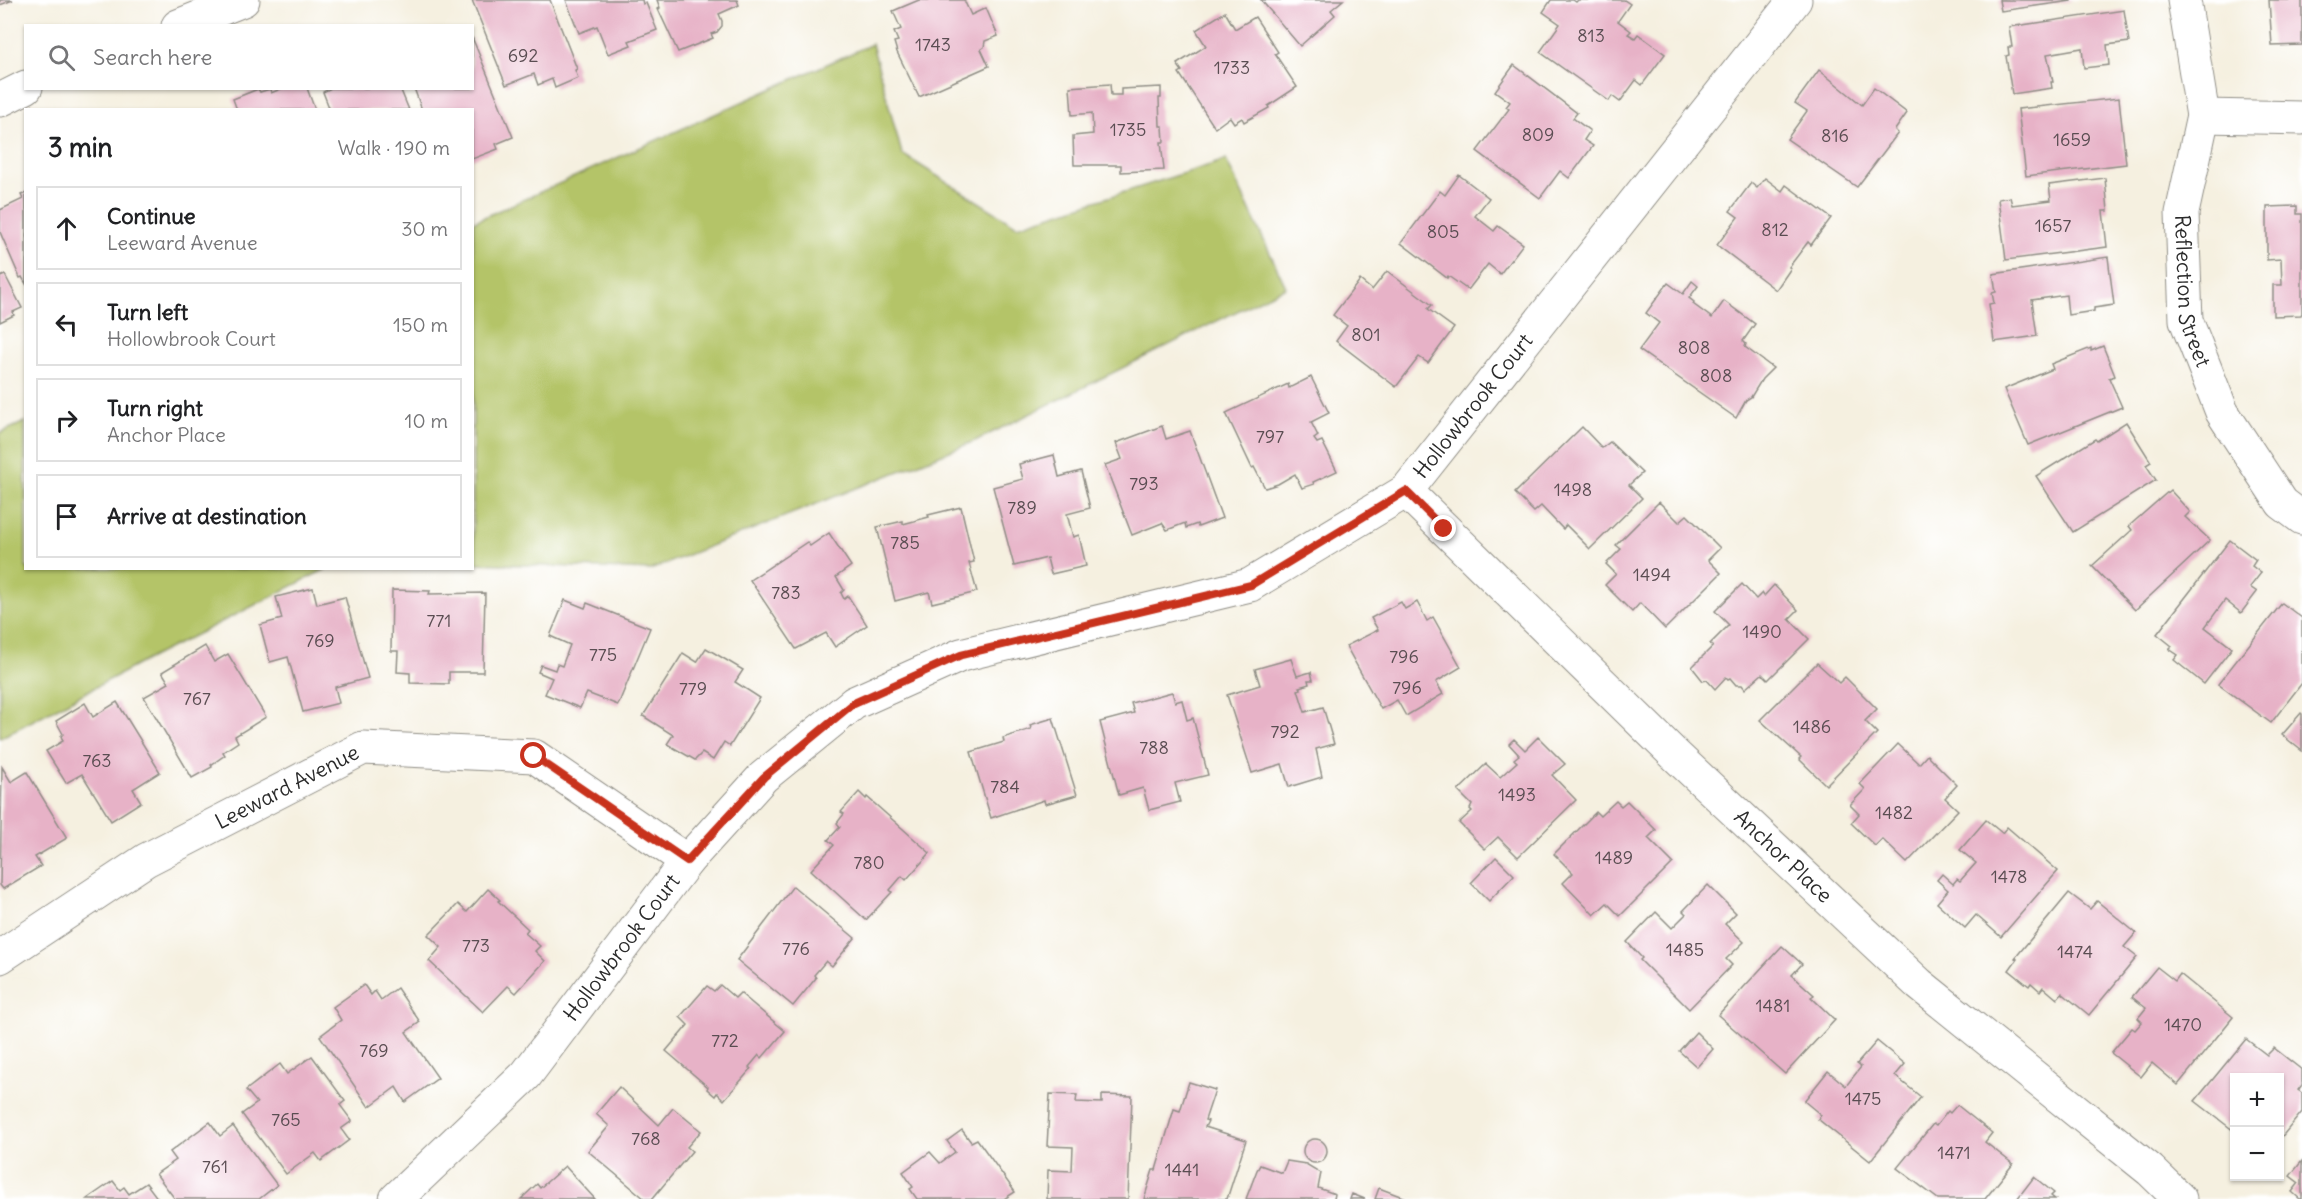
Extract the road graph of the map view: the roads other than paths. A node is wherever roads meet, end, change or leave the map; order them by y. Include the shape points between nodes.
1 (243, 0) edge
2 (1795, 0) edge
3 (2184, 0) edge
4 (183, 24) edge
5 (24, 88) edge
6 (0, 100) edge
7 (2204, 116) junction
8 (2302, 118) edge
9 (1406, 491) junction
10 (2302, 518) edge
11 (687, 861) junction
12 (0, 957) edge
13 (396, 1199) edge
14 (2180, 1199) edge

1 - 4 street
2 - 9 street, Hollowbrook Court
3 - 7 street, Reflection Street
5 - 6 street
7 - 8 street
7 - 10 street, Reflection Street via 2182,213 2186,320 2222,412 2282,503
9 - 11 street, Hollowbrook Court via 1251,585 961,655 854,703 764,777
9 - 14 street, Anchor Place via 1674,754 1910,976 2150,1170
11 - 12 street, Leeward Avenue via 534,756 363,748 146,860
11 - 13 street, Hollowbrook Court via 526,1075

